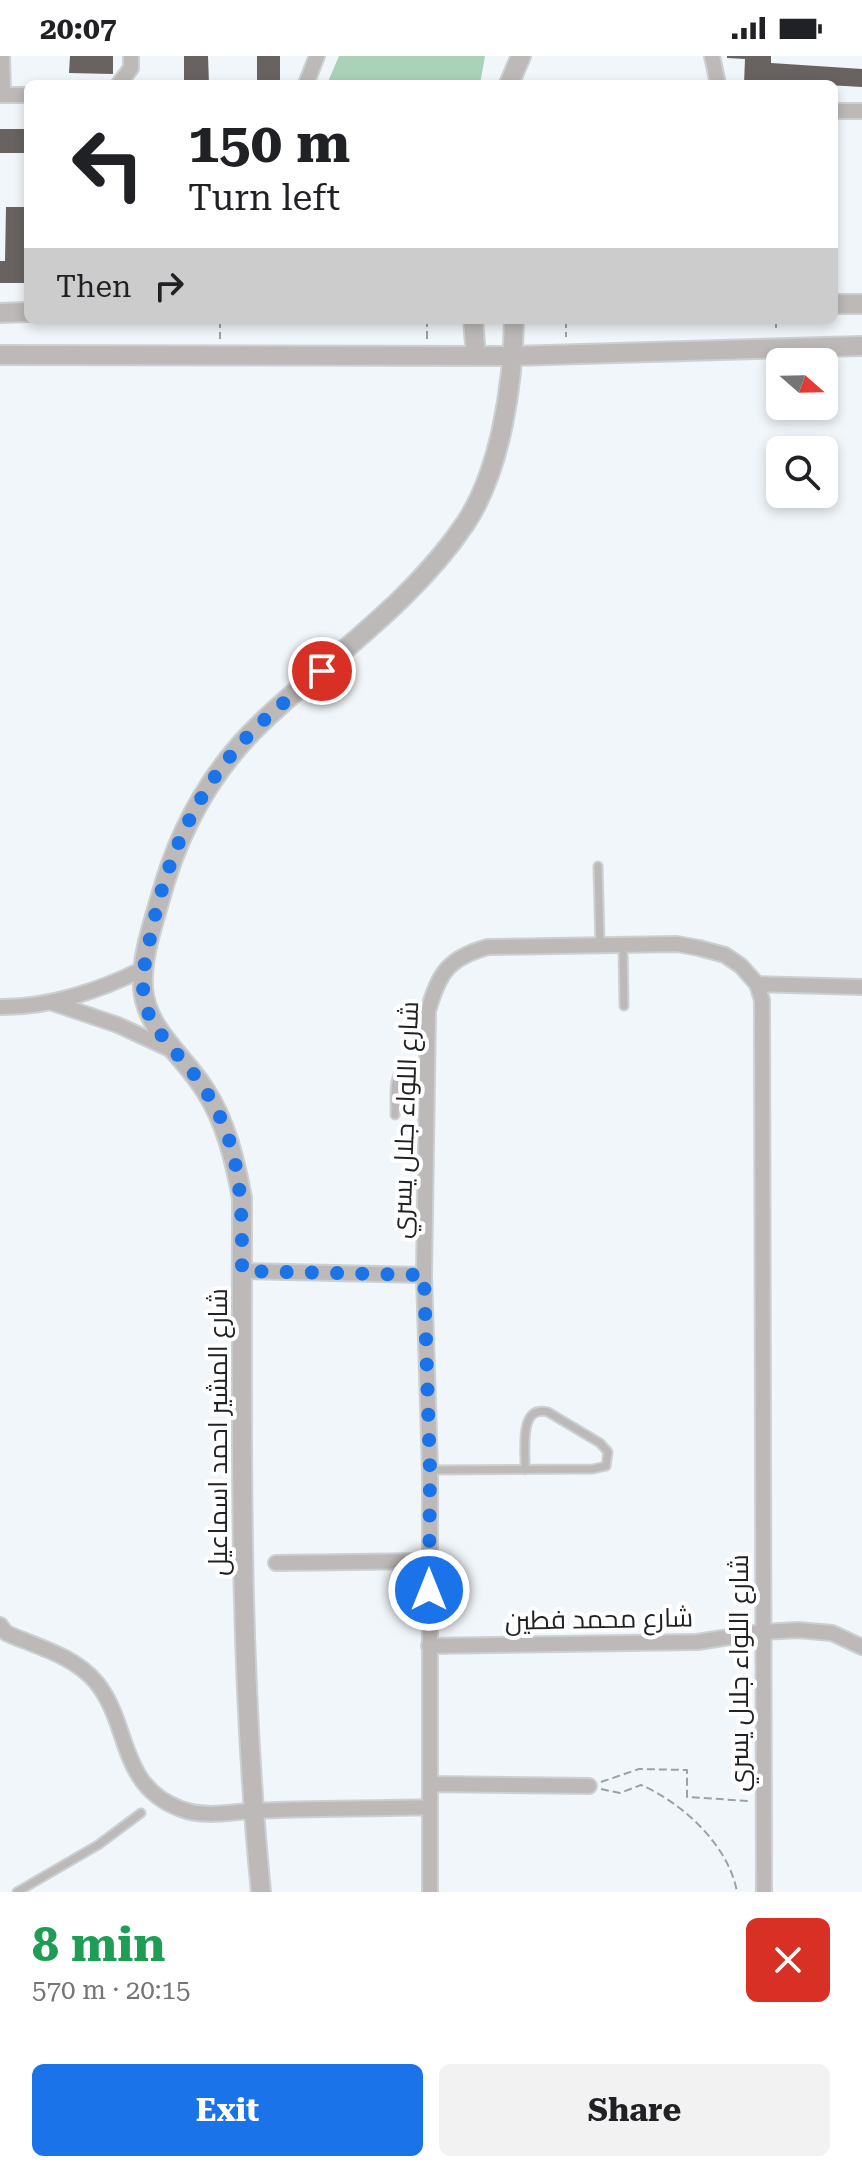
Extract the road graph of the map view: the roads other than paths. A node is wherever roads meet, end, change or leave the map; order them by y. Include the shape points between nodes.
1 (2, 56) edge
2 (131, 56) edge
3 (317, 56) edge
4 (521, 56) edge
5 (712, 56) edge
6 (122, 80) edge
7 (308, 80) edge
8 (511, 80) edge
9 (717, 80) edge
10 (2, 95) edge
11 (24, 95) edge
12 (838, 111) edge
13 (862, 111) edge
14 (838, 304) edge
15 (862, 304) edge
16 (24, 312) edge
17 (0, 313) edge
18 (473, 324) edge
19 (514, 324) edge
20 (862, 346) edge
21 (0, 355) edge
22 (476, 356) junction
23 (512, 356) junction
24 (598, 866) dead end
25 (600, 945) junction
26 (623, 945) junction
27 (143, 969) junction
28 (757, 984) junction
29 (862, 987) edge
30 (46, 1001) junction
31 (624, 1006) dead end
32 (0, 1007) edge
33 (174, 1051) junction
34 (426, 1062) junction
35 (395, 1115) dead end
36 (242, 1271) junction
37 (424, 1275) junction
38 (430, 1470) junction
39 (525, 1470) junction
40 (429, 1561) junction
41 (276, 1563) dead end
42 (0, 1625) edge
43 (762, 1632) junction
44 (429, 1646) junction
45 (862, 1647) edge
46 (430, 1784) junction
47 (589, 1786) road end
48 (430, 1807) junction
49 (253, 1811) junction
50 (141, 1813) dead end
51 (17, 1892) edge
52 (261, 1892) edge
53 (430, 1892) edge
54 (764, 1892) edge

1 - 10 street
2 - 6 street via 131,68
3 - 7 street
4 - 8 street
5 - 9 street
10 - 11 street
12 - 13 street
14 - 15 street
16 - 17 street
18 - 22 street
19 - 23 street, شارع المشير احمد اسماعيل
20 - 23 street
21 - 22 street
22 - 23 street
23 - 27 street, شارع المشير احمد اسماعيل via 499,439 467,521 425,574 260,724 210,784 168,866
24 - 25 lane
25 - 26 street, شارع اللواء جلال يسري
25 - 34 street, شارع اللواء جلال يسري via 488,947 464,953 444,970 434,990
26 - 28 street, شارع اللواء جلال يسري via 677,944 725,955
26 - 31 lane
27 - 30 street via 102,987
27 - 33 street, شارع المشير احمد اسماعيل via 150,1017
28 - 29 street
28 - 43 street, شارع اللواء جلال يسري via 763,1028
30 - 32 street
30 - 33 street
33 - 36 street, شارع المشير احمد اسماعيل via 205,1090 235,1159 242,1198
34 - 35 lane via 409,1062 399,1070
34 - 37 street, شارع اللواء جلال يسري
36 - 37 street
36 - 49 street, شارع المشير احمد اسماعيل via 245,1660
37 - 38 street, شارع اللواء جلال يسري
38 - 39 lane
38 - 40 street, شارع اللواء جلال يسري
39 - 39 lane via 593,1469 606,1466 608,1452 540,1410 527,1420
40 - 41 street
40 - 44 street, شارع اللواء جلال يسري
42 - 49 street via 6,1633 63,1656 96,1682 133,1769 163,1800 203,1813
43 - 44 street, شارع محمد فطين via 697,1642
43 - 45 street, شارع محمد فطين via 816,1630
43 - 54 street, شارع اللواء جلال يسري
44 - 46 street, شارع اللواء جلال يسري
46 - 47 street
46 - 48 street, شارع اللواء جلال يسري
48 - 49 street
48 - 53 street, شارع اللواء جلال يسري
49 - 52 street, شارع المشير احمد اسماعيل
50 - 51 lane

